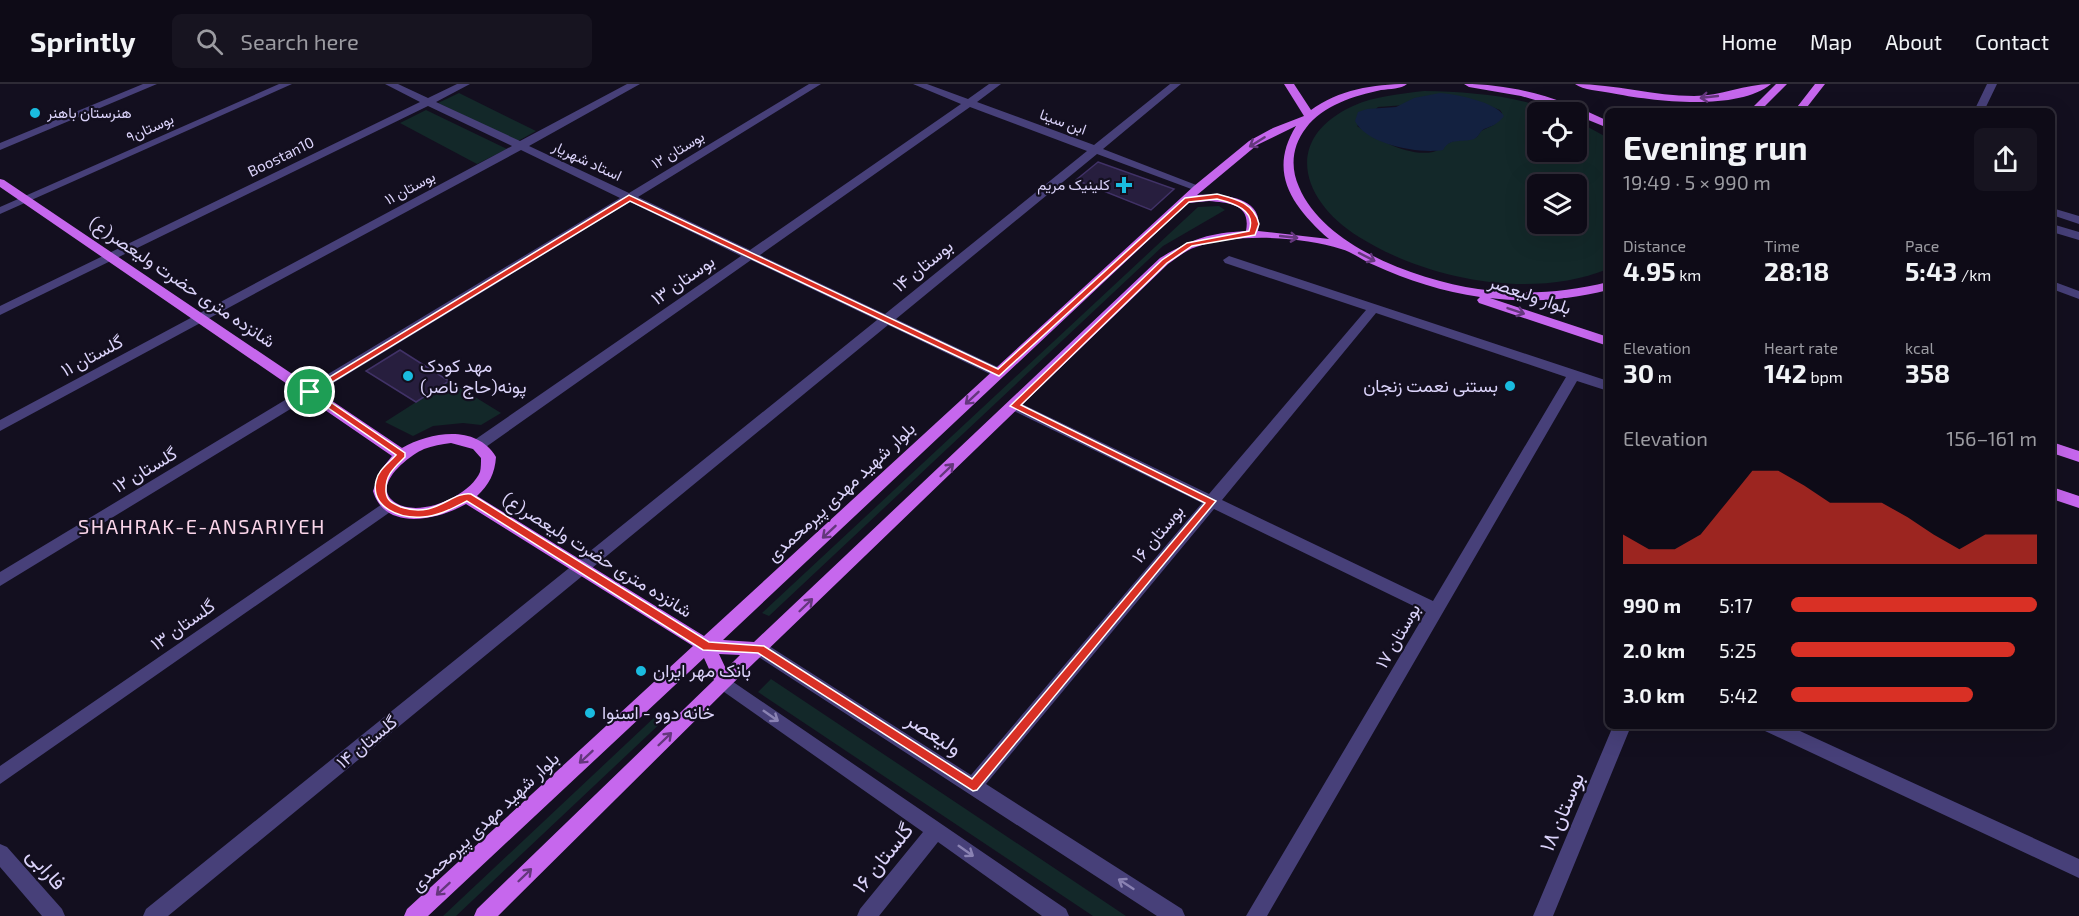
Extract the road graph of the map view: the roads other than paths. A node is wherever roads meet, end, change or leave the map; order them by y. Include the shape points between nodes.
1 (152, 84) edge
2 (286, 84) edge
3 (390, 84) edge
4 (465, 84) edge
5 (635, 84) edge
6 (816, 84) edge
7 (918, 84) edge
8 (996, 84) edge
9 (1176, 84) edge
10 (1289, 84) edge
11 (1402, 84) edge
12 (1469, 84) edge
13 (1509, 84) edge
14 (1580, 84) edge
15 (1766, 84) edge
16 (1782, 84) edge
17 (1820, 84) edge
18 (1992, 84) edge
19 (1533, 95) junction
20 (428, 102) junction
21 (1555, 102) edge
22 (969, 103) junction
23 (1757, 108) edge
24 (1801, 108) edge
25 (1980, 108) edge
26 (1587, 110) edge
27 (1605, 113) edge
28 (1587, 115) edge
29 (1310, 117) junction
30 (1605, 124) edge
31 (520, 146) junction
32 (0, 147) edge
33 (1095, 150) junction
34 (0, 182) edge
35 (1198, 188) junction
36 (629, 198) junction
37 (26, 199) junction
38 (1187, 200) junction
39 (0, 211) edge
40 (2055, 212) edge
41 (2079, 220) edge
42 (2055, 229) edge
43 (1252, 233) junction
44 (2079, 236) edge
45 (1347, 246) junction
46 (750, 255) junction
47 (111, 257) junction
48 (1229, 260) dead end
49 (1440, 285) junction
50 (2055, 286) edge
51 (1605, 287) edge
52 (2079, 295) edge
53 (1374, 308) junction
54 (0, 311) edge
55 (201, 318) junction
56 (886, 320) junction
57 (1605, 341) edge
58 (999, 373) junction
59 (1574, 375) junction
60 (1605, 385) edge
61 (310, 392) junction
62 (1014, 406) junction
63 (0, 426) edge
64 (478, 445) junction
65 (2055, 448) edge
66 (402, 455) junction
67 (2079, 457) edge
68 (2055, 494) edge
69 (467, 497) junction
70 (1212, 501) junction
71 (2079, 502) edge
72 (388, 506) junction
73 (582, 567) junction
74 (0, 580) edge
75 (1436, 610) junction
76 (707, 646) junction
77 (760, 649) junction
78 (723, 682) junction
79 (1621, 729) edge
80 (1777, 729) edge
81 (0, 776) edge
82 (973, 786) junction
83 (936, 830) junction
84 (0, 853) edge
85 (2079, 869) edge
86 (55, 916) edge
87 (153, 916) edge
88 (414, 916) edge
89 (484, 916) edge
90 (867, 916) edge
91 (1059, 916) edge
92 (1175, 916) edge
93 (1256, 916) edge
94 (1543, 916) edge

1 - 32 street
2 - 37 street, بوستان۹
3 - 20 street, استاد شهریار
4 - 20 street, Boostan10
5 - 31 street, بوستان ۱۱
6 - 36 street, بوستان ۱۲
7 - 22 street, ابن سینا
8 - 22 street, بوستان ۱۳
9 - 33 street, بوستان ۱۴
10 - 29 main road
11 - 29 main road via 1345,96
12 - 19 main road
13 - 19 main road
15 -> 14 main road via 1736,93 1682,99 1632,95
16 - 23 main road
17 - 24 main road
18 - 25 street
19 - 21 main road
20 - 31 street, استاد شهریار
20 - 47 street, Boostan10
22 - 33 street, ابن سینا
22 - 46 street, بوستان ۱۳
26 - 27 main road
28 - 30 main road
29 -> 35 main road, بلوار شهید مهدی پیرمحمدی via 1253,143
29 - 45 main road via 1292,138 1286,163 1293,191 1314,219
31 - 36 street, استاد شهریار
31 - 55 street, بوستان ۱۱
33 - 35 street, ابن سینا
33 - 56 street, بوستان ۱۴
34 - 37 main road, شانزده متری حضرت ولیعصر(ع)
35 - 38 main road, بلوار شهید مهدی پیرمحمدی
36 - 46 street, استاد شهریار
36 - 61 street, بوستان ۱۲
37 - 39 street, بوستان۹
37 - 47 main road, شانزده متری حضرت ولیعصر(ع)
38 - 43 main road via 1217,197 1245,206 1253,215
38 - 58 main road, بلوار شهید مهدی پیرمحمدی
40 - 41 street
42 - 44 street
43 -> 45 main road
43 - 62 main road via 1190,244 1164,261
45 -> 49 main road via 1390,268
46 - 56 street, استاد شهریار
46 - 64 street, بوستان ۱۳
47 - 54 street, Boostan10
47 - 55 main road, شانزده متری حضرت ولیعصر(ع)
48 - 53 street
49 - 51 main road via 1494,295 1547,297
49 -> 57 main road, بلوار ولیعصر
50 - 52 street
53 - 59 street
53 - 70 street, بوستان ۱۶
55 - 61 main road, شانزده متری حضرت ولیعصر(ع)
55 - 63 street, گلستان ۱۱
56 - 58 street, استاد شهریار
56 - 73 street, بوستان ۱۴
58 -> 76 main road, بلوار شهید مهدی پیرمحمدی
59 - 60 street
59 - 75 street, بوستان ۱۷
61 - 66 main road, شانزده متری حضرت ولیعصر(ع)
61 - 74 street, گلستان ۱۲
62 - 70 street
77 -> 62 main road
64 - 66 main road via 456,438 442,439
64 - 69 main road via 489,459 488,468 478,488
65 - 67 main road
66 - 72 main road via 380,482 382,499
68 - 71 main road
69 - 72 main road via 425,513 410,514
69 - 73 main road, شانزده متری حضرت ولیعصر(ع)
70 - 75 street
70 - 82 street, بوستان ۱۶
72 - 81 street, گلستان ۱۳
73 - 76 main road, شانزده متری حضرت ولیعصر(ع)
73 - 87 street, گلستان ۱۴
75 - 93 street, بوستان ۱۷
76 - 77 main road
76 - 78 main road
76 -> 88 main road, بلوار شهید مهدی پیرمحمدی
77 - 78 main road
77 - 82 street, ولیعصر
78 -> 83 street
89 -> 78 main road
79 - 94 street, بوستان ۱۸
80 - 85 street
92 -> 82 street, ولیعصر
83 - 90 street, گلستان ۱۶
83 -> 91 street
84 - 86 street, فارابی

